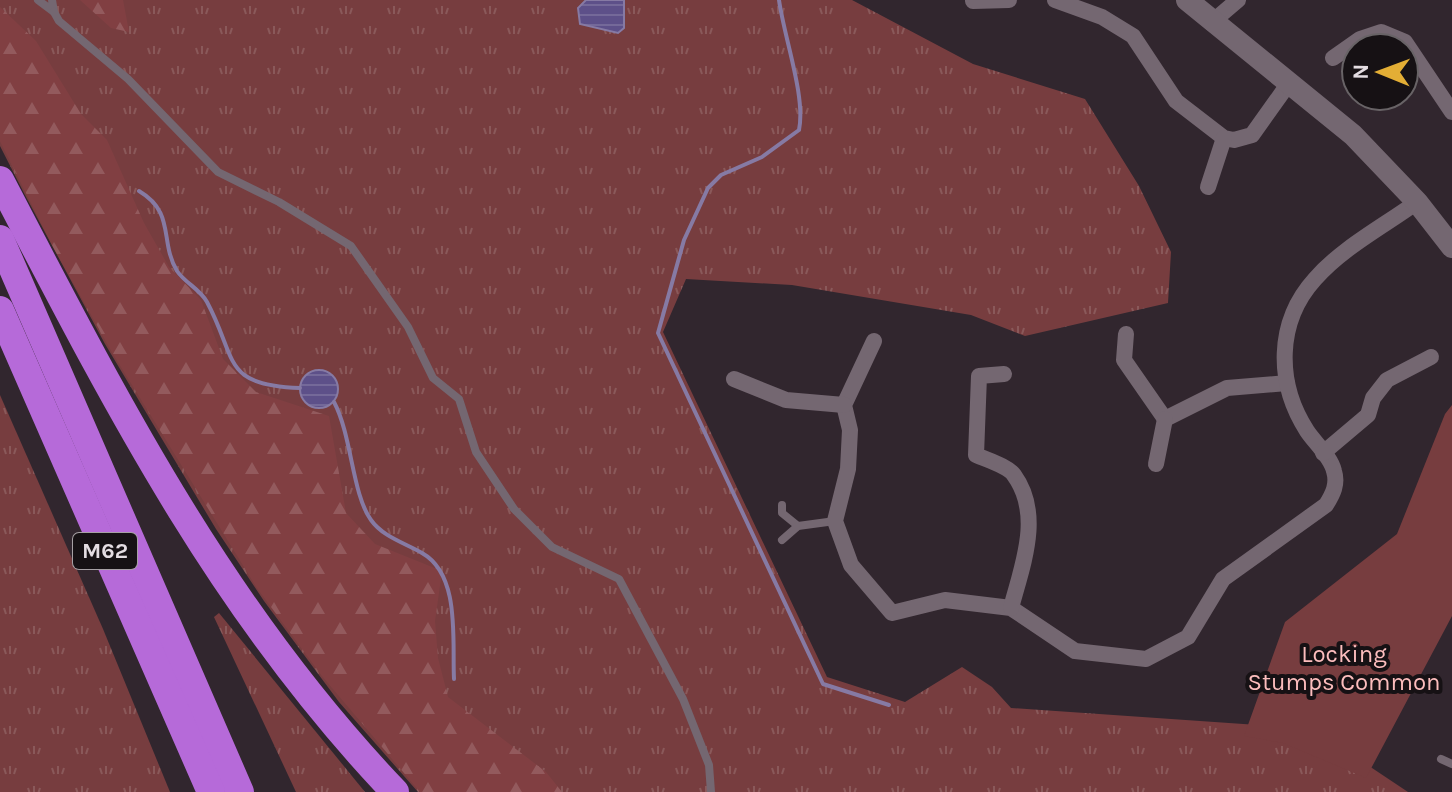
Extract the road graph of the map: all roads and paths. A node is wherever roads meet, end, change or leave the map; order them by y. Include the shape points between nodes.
1 (38, 0) edge
2 (52, 0) edge
3 (1009, 0) edge
4 (1055, 0) edge
5 (1187, 0) edge
6 (1238, 0) edge
7 (973, 1) edge
8 (54, 12) junction
9 (1211, 23) junction
10 (1333, 58) dead end
11 (1289, 83) junction
12 (1446, 88) edge
13 (1452, 112) edge
14 (1224, 138) junction
15 (0, 180) edge
16 (1208, 187) dead end
17 (1417, 202) junction
18 (0, 239) edge
19 (1452, 247) edge
20 (0, 310) edge
21 (1126, 334) dead end
22 (874, 341) dead end
23 (1431, 357) dead end
24 (1004, 374) dead end
25 (734, 379) dead end
26 (1287, 383) junction
27 (844, 405) junction
28 (1165, 419) junction
29 (1323, 453) junction
30 (1156, 464) dead end
31 (782, 505) dead end
32 (835, 521) junction
33 (798, 526) junction
34 (782, 540) dead end
35 (1011, 608) junction
36 (1441, 759) dead end
37 (1452, 764) edge
38 (211, 792) edge
39 (240, 792) edge
40 (395, 792) edge
41 (711, 792) edge

1 - 8 lane
2 - 8 lane
3 - 7 street
4 - 14 street via 1102,17 1133,36 1176,101
5 - 9 street
6 - 9 street
8 - 41 lane via 218,172 351,246 408,327 433,378 459,399 476,452 514,509 552,547 619,579 683,699 709,765
9 - 11 street
10 - 12 street via 1381,32 1405,42
11 - 14 street via 1252,135
11 - 17 street via 1353,135
12 - 13 street
14 - 16 street
15 - 40 highway via 175,505 258,631 338,732
17 - 19 street
17 - 26 street via 1334,261 1300,298 1285,338
18 - 39 highway, M62
20 - 38 highway, M62
21 - 28 street via 1124,360
22 - 27 street
23 - 29 street via 1387,380 1368,415
24 - 35 street via 979,376 976,455 1013,473 1028,506 1029,536
25 - 27 street via 786,400
26 - 28 street via 1227,388
26 - 29 street via 1306,429
27 - 32 street via 850,430 848,469
28 - 30 street
29 - 35 street via 1336,479 1326,505 1223,579 1188,637 1146,659 1075,651
31 - 33 lane via 782,513
32 - 33 lane
32 - 35 street via 851,565 892,613 945,600
33 - 34 lane
36 - 37 lane

